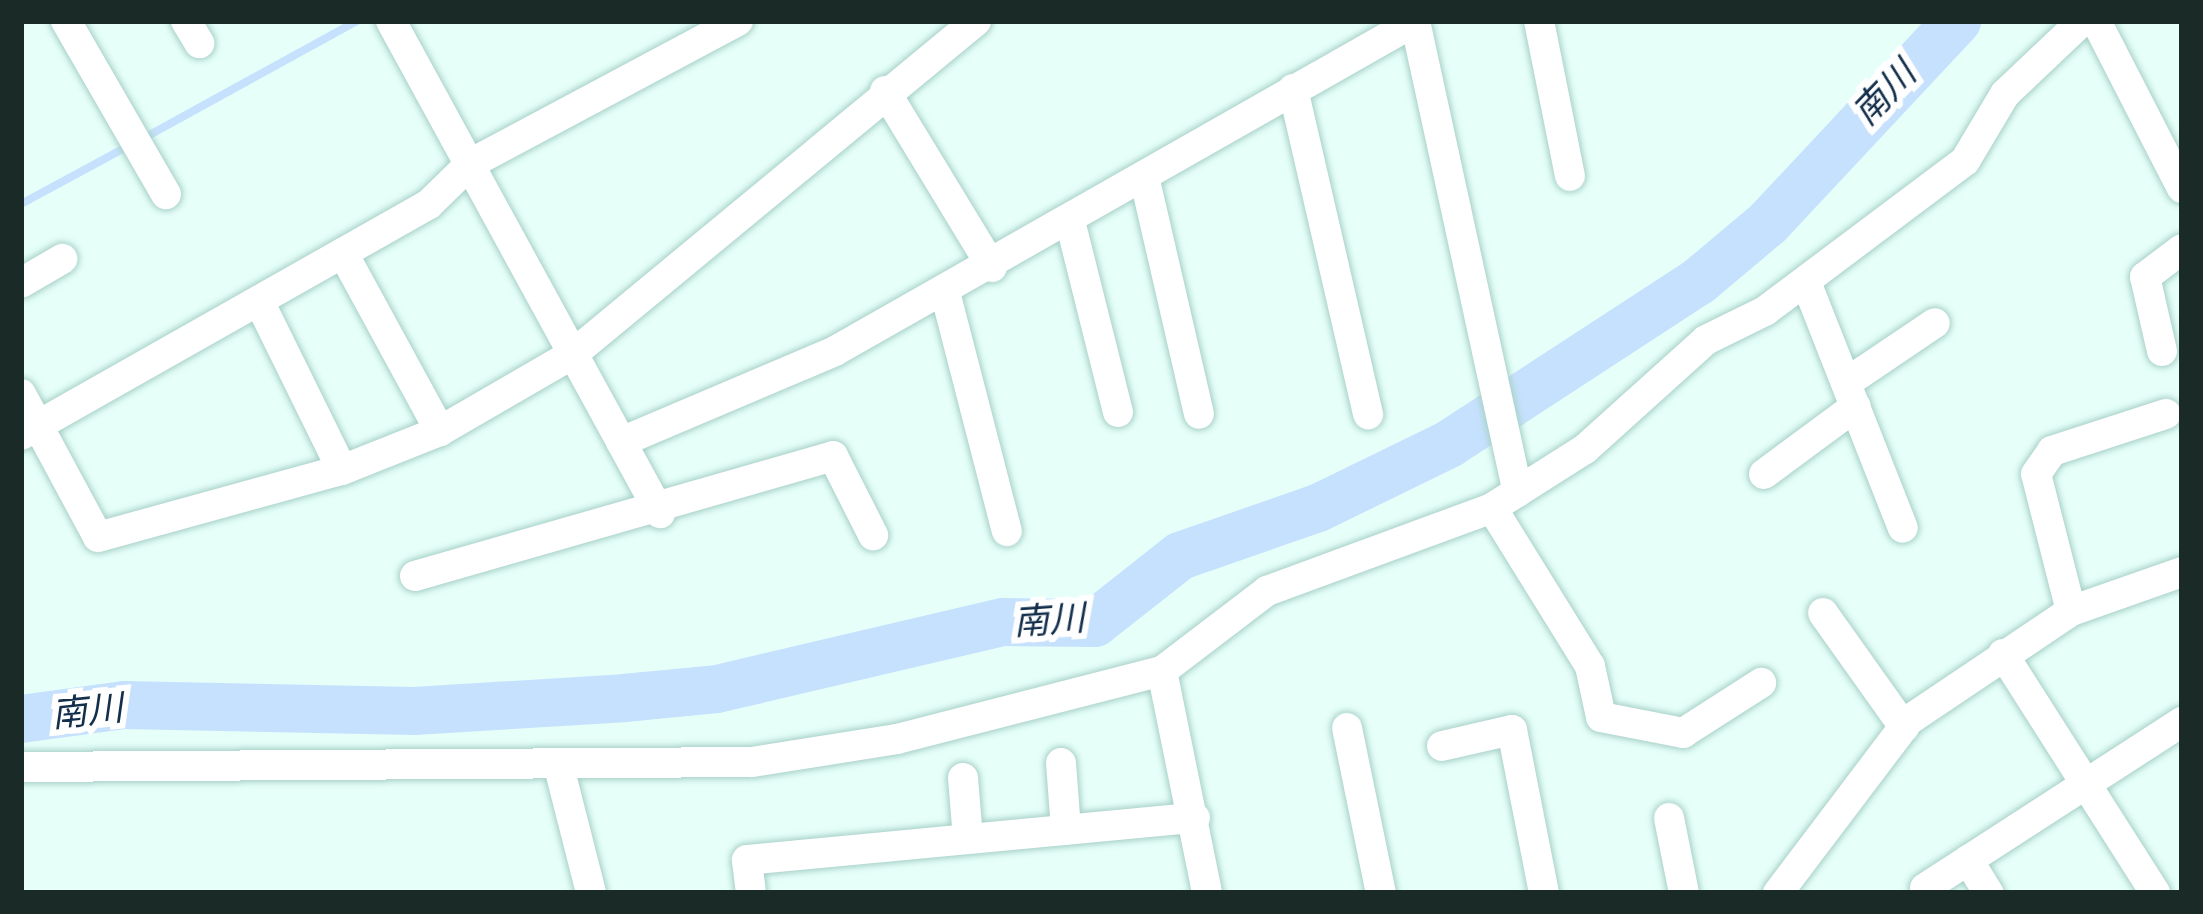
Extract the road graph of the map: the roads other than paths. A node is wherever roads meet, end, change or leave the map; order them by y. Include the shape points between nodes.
1 (66, 21) edge
2 (391, 21) edge
3 (739, 21) edge
4 (976, 21) edge
5 (1416, 21) edge
6 (1539, 21) edge
7 (2082, 21) edge
8 (2096, 21) edge
9 (1293, 89) junction
10 (885, 91) junction
11 (470, 164) junction
12 (1144, 176) junction
13 (1570, 176) dead end
14 (2182, 188) edge
15 (166, 194) dead end
16 (1070, 221) junction
17 (2182, 249) edge
18 (344, 253) junction
19 (62, 260) dead end
20 (992, 268) junction
21 (1806, 282) junction
22 (21, 283) edge
23 (945, 292) junction
24 (259, 301) junction
25 (1935, 322) dead end
26 (2162, 351) dead end
27 (573, 354) junction
28 (21, 394) edge
29 (1851, 394) junction
30 (1118, 412) dead end
31 (2166, 413) dead end
32 (1199, 414) dead end
33 (1368, 414) dead end
34 (29, 430) edge
35 (440, 431) junction
36 (621, 442) junction
37 (342, 470) junction
38 (1764, 474) dead end
39 (1505, 500) junction
40 (660, 513) junction
41 (1903, 527) dead end
42 (1007, 531) dead end
43 (873, 535) dead end
44 (2182, 572) edge
45 (415, 576) dead end
46 (2071, 611) junction
47 (1823, 613) dead end
48 (2003, 654) junction
49 (1162, 670) junction
50 (1761, 683) dead end
51 (2182, 722) edge
52 (1904, 727) junction
53 (1348, 728) dead end
54 (1442, 746) dead end
55 (1060, 763) dead end
56 (21, 767) edge
57 (560, 767) junction
58 (963, 778) dead end
59 (2086, 784) junction
60 (1195, 818) junction
61 (1669, 818) dead end
62 (1066, 830) junction
63 (968, 839) junction
64 (1968, 860) junction
65 (1925, 888) dead end
66 (591, 893) edge
67 (751, 893) edge
68 (1208, 893) edge
69 (1381, 893) edge
70 (1544, 893) edge
71 (1684, 893) edge
72 (1778, 893) edge
73 (1989, 893) edge
74 (2155, 893) edge

1 - 15 street
2 - 11 street
3 - 11 street
4 - 10 street
5 - 9 street
5 - 39 street via 1481,323
6 - 13 street
7 - 21 street via 2005,94 1965,161
8 - 14 street
9 - 12 street
9 - 33 street
10 - 20 street
10 - 27 street
11 - 18 street via 430,205
11 - 27 street
12 - 16 street
12 - 32 street
16 - 20 street
16 - 30 street
17 - 26 street via 2145,277
18 - 24 street
18 - 35 street
19 - 22 street
20 - 23 street
21 - 29 street
21 - 39 street via 1706,340 1585,449
23 - 36 street
23 - 42 street
24 - 34 street
24 - 37 street
25 - 29 street
27 - 35 street
27 - 36 street
28 - 34 street
29 - 38 street
29 - 41 street
31 - 46 street via 2052,451 2036,474
34 - 37 street via 98,537
35 - 37 street
36 - 40 street
39 - 49 street via 1267,592
39 - 50 street via 1590,666 1601,717 1684,733
40 - 43 street via 833,456
40 - 45 street
44 - 46 street
46 - 48 street
47 - 52 street
48 - 52 street
48 - 59 street
49 - 57 street via 831,752
49 - 60 street
51 - 59 street
52 - 72 street
53 - 69 street
54 - 70 street via 1512,730
55 - 62 street
56 - 57 street
57 - 66 street
58 - 63 street
59 - 64 street
59 - 74 street
60 - 62 street
60 - 68 street
61 - 71 street
62 - 63 street
63 - 67 street via 747,860
64 - 65 street
64 - 73 street

